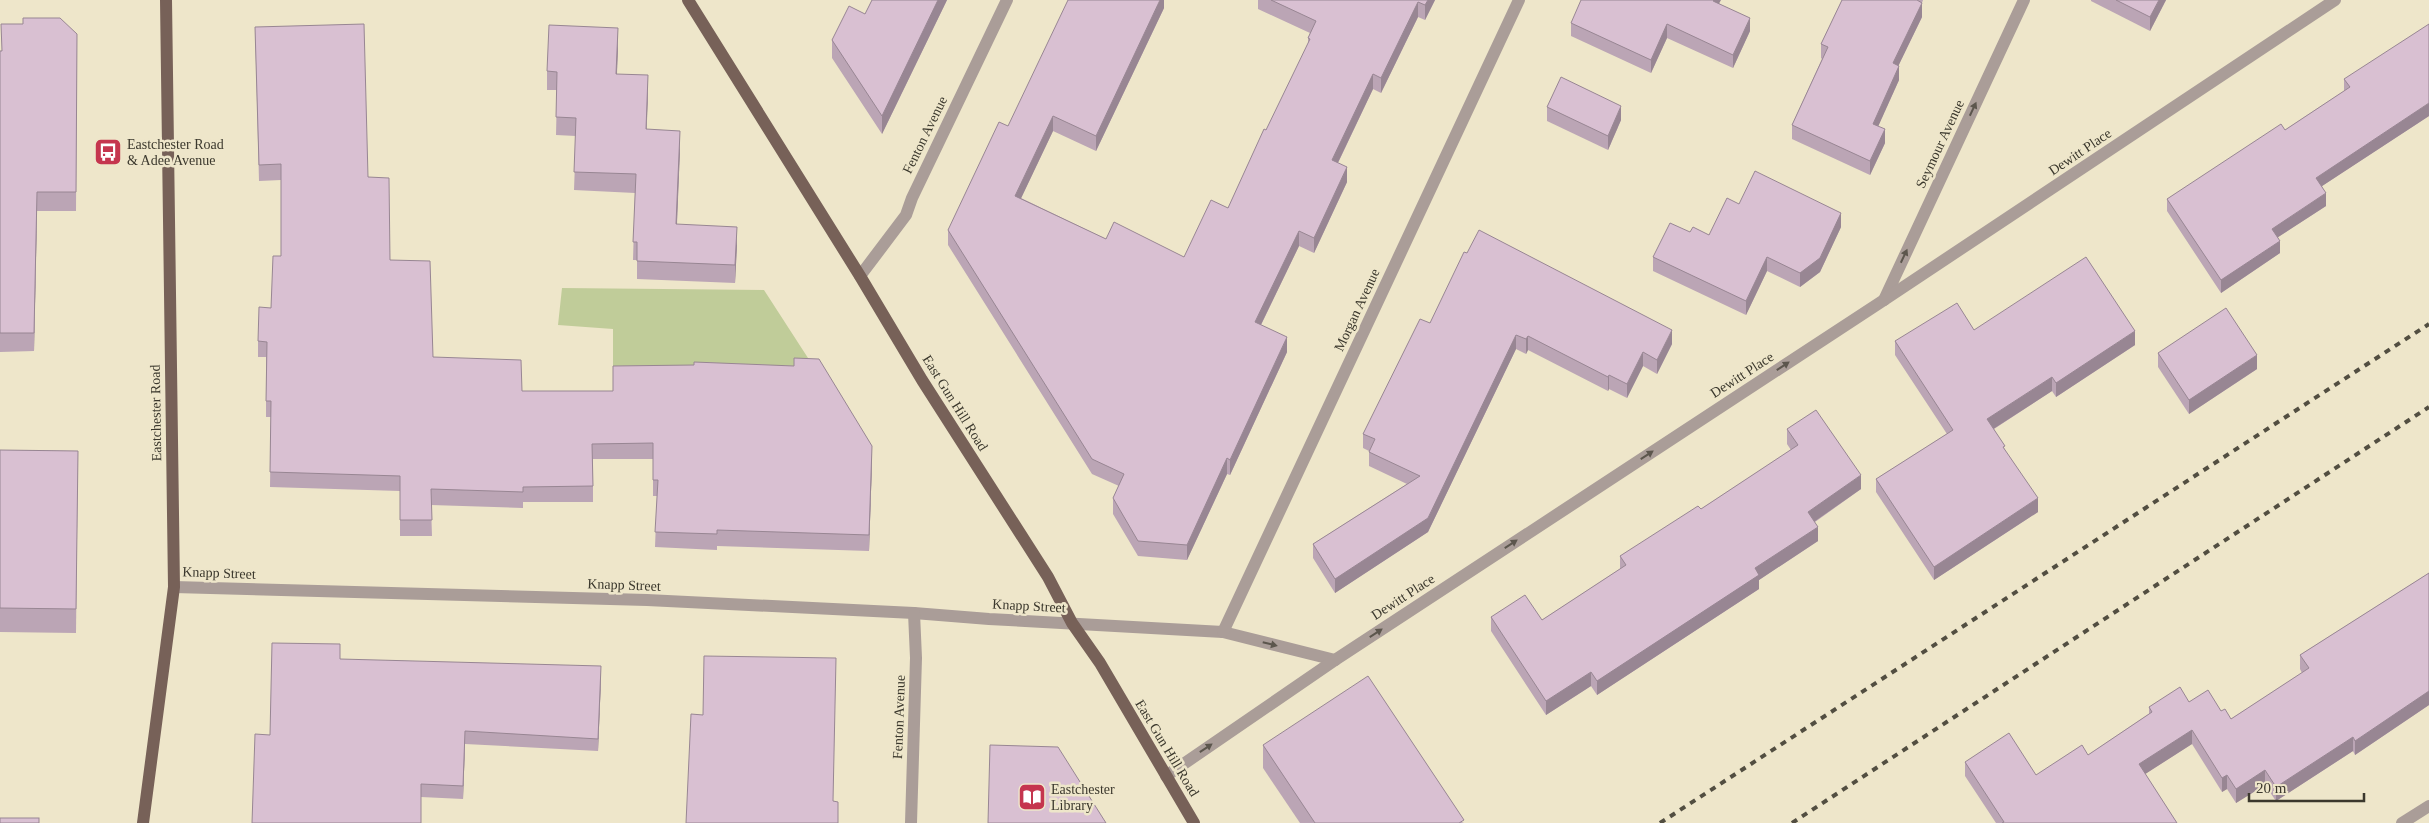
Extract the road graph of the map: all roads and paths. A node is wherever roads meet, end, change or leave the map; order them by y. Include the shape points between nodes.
1 (166, 0) edge
2 (688, 0) edge
3 (1007, 0) edge
4 (1519, 0) edge
5 (2024, 0) edge
6 (2335, 0) edge
7 (860, 276) junction
8 (1884, 300) junction
9 (174, 587) junction
10 (914, 613) junction
11 (1072, 623) junction
12 (1222, 632) junction
13 (1335, 660) junction
14 (1166, 776) junction
15 (2429, 806) edge
16 (143, 823) edge
17 (912, 823) edge
18 (1194, 823) edge
19 (2402, 823) edge

1 - 9 main road, Eastchester Road
2 - 7 main road, East Gun Hill Road
3 - 7 street, Fenton Avenue via 906,215
4 - 12 street, Morgan Avenue
8 -> 5 street, Seymour Avenue
6 - 8 street, Dewitt Place
7 - 11 main road, East Gun Hill Road via 922,380 1048,577
13 -> 8 street, Dewitt Place
9 - 10 street, Knapp Street via 647,600
9 - 16 main road, Eastchester Road
10 - 11 street, Knapp Street
10 - 17 street, Fenton Avenue
11 - 12 street
11 - 14 main road, East Gun Hill Road via 1100,663
12 -> 13 street
14 -> 13 street, Dewitt Place
14 - 18 main road, East Gun Hill Road
15 - 19 street

